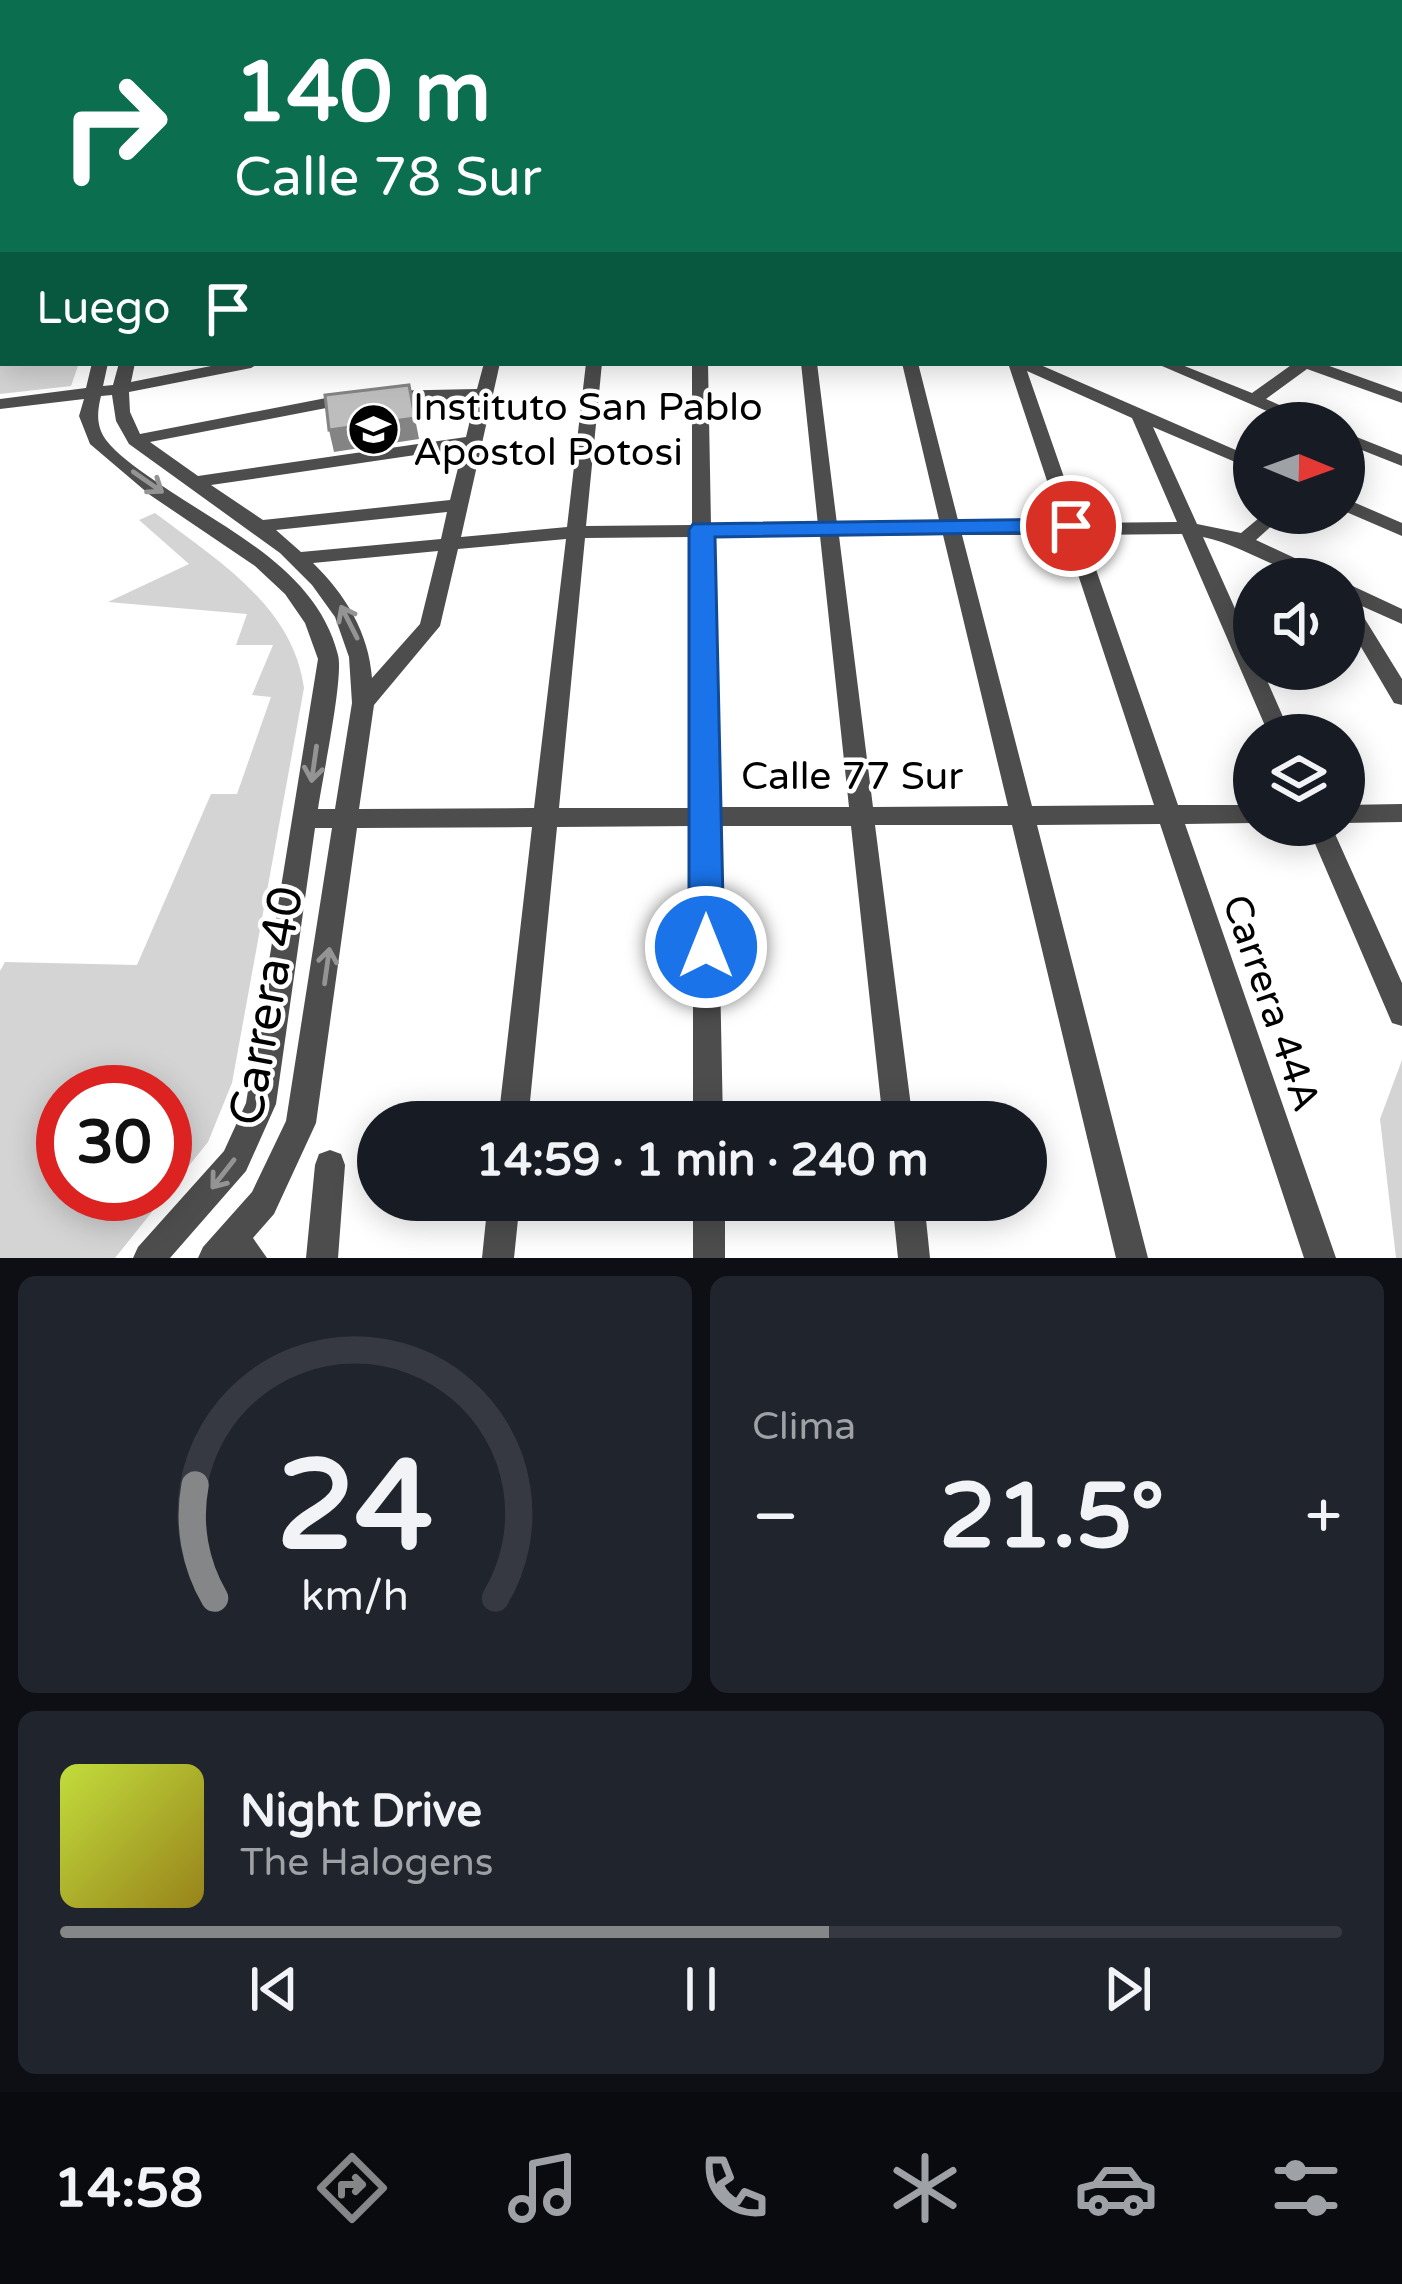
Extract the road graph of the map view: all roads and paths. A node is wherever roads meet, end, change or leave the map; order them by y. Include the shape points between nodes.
1 (99, 366) edge
2 (126, 366) edge
3 (235, 366) edge
4 (491, 366) edge
5 (594, 366) edge
6 (700, 366) edge
7 (809, 366) edge
8 (911, 366) edge
9 (1020, 366) edge
10 (1026, 366) edge
11 (1170, 366) edge
12 (1301, 366) edge
13 (1313, 366) edge
14 (119, 388) junction
15 (91, 392) junction
16 (485, 394) junction
17 (1402, 398) edge
18 (1254, 400) junction
19 (1259, 402) edge
20 (0, 404) edge
21 (1138, 414) junction
22 (135, 440) junction
23 (473, 441) junction
24 (1365, 445) edge
25 (1233, 456) edge
26 (1402, 460) edge
27 (192, 482) junction
28 (458, 505) junction
29 (1365, 513) edge
30 (254, 526) junction
31 (1071, 526) junction
32 (951, 528) junction
33 (1188, 528) junction
34 (702, 530) junction
35 (829, 530) junction
36 (1402, 530) edge
37 (576, 532) junction
38 (1252, 534) edge
39 (448, 541) junction
40 (1243, 541) junction
41 (1278, 558) edge
42 (298, 559) junction
43 (1365, 600) edge
44 (1402, 617) edge
45 (1365, 636) edge
46 (1402, 698) edge
47 (364, 703) junction
48 (1271, 714) edge
49 (1402, 813) edge
50 (1169, 814) junction
51 (1233, 814) edge
52 (1365, 814) edge
53 (862, 815) junction
54 (1022, 815) junction
55 (705, 816) junction
56 (545, 817) junction
57 (306, 819) junction
58 (347, 819) junction
59 (1328, 846) edge
60 (1402, 1014) edge
61 (515, 1101) edge
62 (708, 1101) edge
63 (896, 1101) edge
64 (330, 1166) dead end
65 (502, 1221) edge
66 (709, 1221) edge
67 (910, 1221) edge
68 (233, 1252) edge
69 (149, 1258) edge
70 (322, 1258) edge
71 (498, 1258) edge
72 (710, 1258) edge
73 (914, 1258) edge
74 (1132, 1258) edge
75 (1320, 1258) edge

1 - 15 street
2 - 14 street
3 - 14 street
4 - 16 street
5 - 37 street
6 - 34 street
7 - 35 street
8 - 32 street
9 - 31 street, Carrera 44A
10 - 21 street
11 - 18 street
12 - 18 street
13 - 17 street
14 - 15 street
14 - 22 street via 121,415
15 - 20 street
15 -> 57 street, Carrera 40 via 90,430 105,451 280,580 318,626 328,659
16 - 22 street via 358,398
16 - 23 street
18 - 19 street
21 - 25 street
21 - 33 street
22 - 27 street, Carrera 40
23 - 27 street
23 - 28 street
24 - 26 street
27 - 30 street, Carrera 40
28 - 30 street
28 - 39 street
29 - 36 street
30 - 42 street, Carrera 40
31 - 32 street
31 - 33 street
31 - 50 street, Carrera 44A
32 - 35 street
32 - 54 street
33 - 40 street
33 - 48 street
34 - 35 street
34 - 37 street
34 - 55 street
35 - 53 street
37 - 39 street
37 - 56 street
38 - 40 street
39 - 42 street
39 - 47 street via 430,626
40 - 41 street
47 -> 42 street, Carrera 40 via 356,634 333,594
43 - 44 street
45 - 46 street
47 - 58 street, Carrera 40
49 - 52 street
50 - 51 street, Calle 77 Sur
50 - 54 street, Calle 77 Sur
50 - 75 street, Carrera 44A
53 - 54 street, Calle 77 Sur
53 - 55 street, Calle 77 Sur
53 - 63 street
54 - 74 street
55 - 56 street, Calle 77 Sur
55 - 62 street
56 - 58 street, Calle 77 Sur
56 - 61 street
57 - 58 street, Calle 77 Sur
57 -> 69 street, Carrera 40 via 261,1104 235,1161
68 -> 58 street, Carrera 40 via 302,1123
59 - 60 street
64 - 70 street
65 - 71 street
66 - 72 street
67 - 73 street

